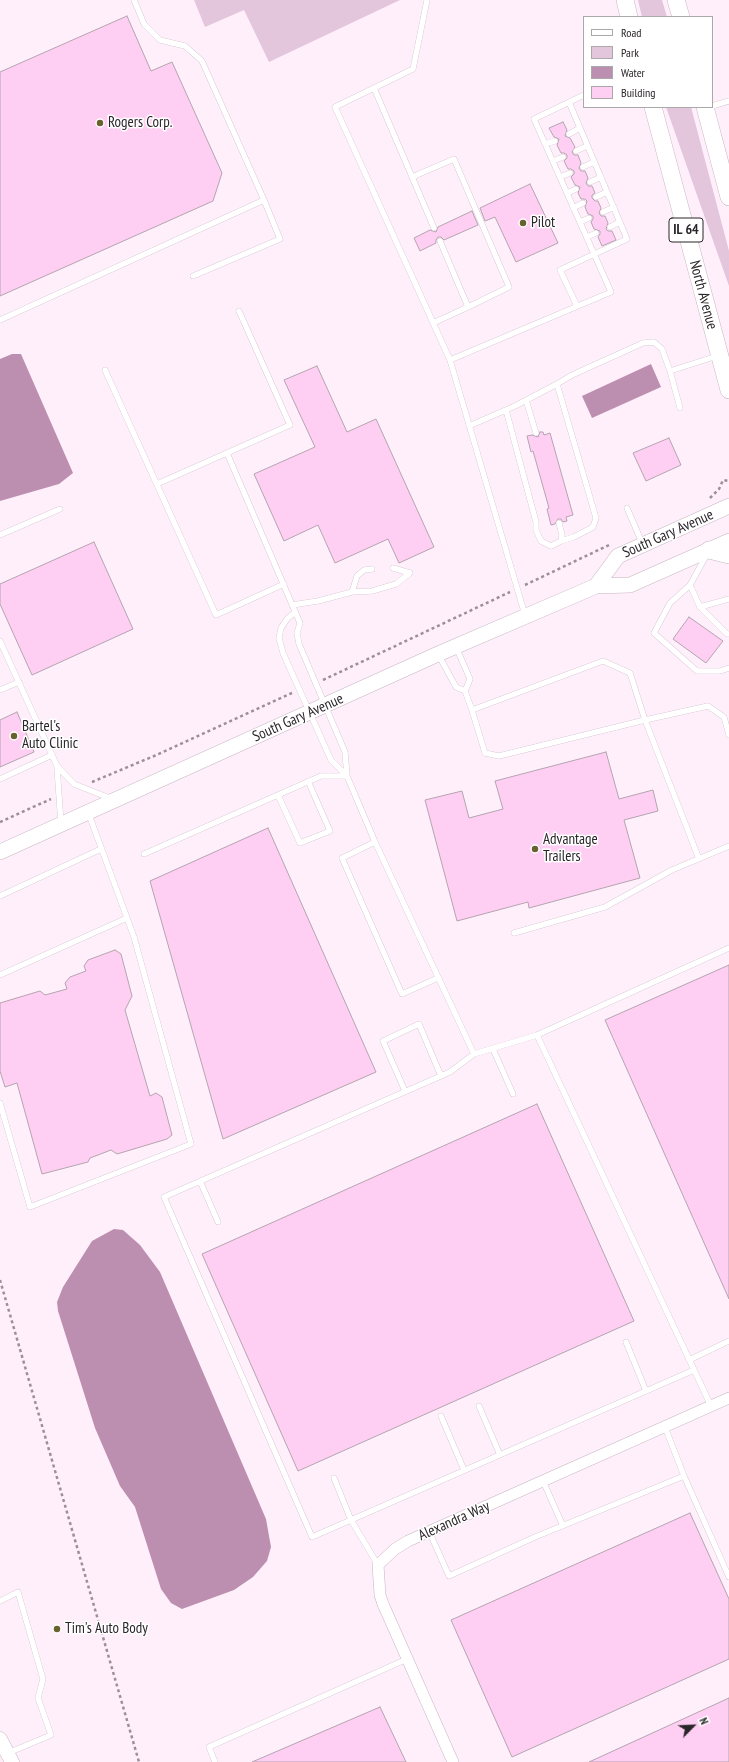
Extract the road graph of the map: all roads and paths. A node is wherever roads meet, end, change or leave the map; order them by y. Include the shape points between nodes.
1 (134, 0) edge
2 (427, 0) edge
3 (624, 0) edge
4 (676, 0) edge
5 (629, 16) edge
6 (680, 16) edge
7 (374, 88) junction
8 (583, 95) edge
9 (569, 102) junction
10 (729, 102) edge
11 (713, 106) edge
12 (653, 108) edge
13 (708, 108) edge
14 (580, 128) junction
15 (569, 134) dead end
16 (555, 141) dead end
17 (545, 144) junction
18 (587, 146) junction
19 (576, 151) dead end
20 (563, 157) dead end
21 (553, 161) junction
22 (594, 162) junction
23 (583, 167) dead end
24 (570, 173) dead end
25 (412, 176) junction
26 (560, 177) junction
27 (601, 177) junction
28 (590, 182) dead end
29 (576, 188) dead end
30 (607, 192) junction
31 (567, 193) junction
32 (729, 196) edge
33 (596, 197) dead end
34 (264, 200) junction
35 (583, 203) dead end
36 (614, 207) junction
37 (573, 208) junction
38 (603, 212) dead end
39 (589, 218) dead end
40 (580, 222) junction
41 (620, 222) junction
42 (610, 227) dead end
43 (434, 228) dead end
44 (596, 233) dead end
45 (587, 237) junction
46 (440, 242) dead end
47 (594, 254) junction
48 (193, 276) dead end
49 (577, 306) junction
50 (468, 307) junction
51 (239, 311) dead end
52 (0, 320) edge
53 (433, 322) junction
54 (719, 356) junction
55 (450, 360) junction
56 (105, 370) dead end
57 (670, 371) junction
58 (557, 384) junction
59 (729, 390) edge
60 (526, 400) junction
61 (680, 408) dead end
62 (506, 410) junction
63 (468, 426) junction
64 (536, 433) dead end
65 (227, 453) junction
66 (729, 481) edge
67 (157, 484) junction
68 (707, 500) dead end
69 (729, 506) edge
70 (627, 508) dead end
71 (60, 509) dead end
72 (559, 523) dead end
73 (0, 535) edge
74 (561, 541) junction
75 (729, 541) edge
76 (614, 542) dead end
77 (643, 545) junction
78 (709, 550) junction
79 (729, 555) edge
80 (393, 568) dead end
81 (372, 569) dead end
82 (542, 576) dead end
83 (284, 584) junction
84 (690, 585) junction
85 (596, 586) junction
86 (352, 592) junction
87 (497, 599) dead end
88 (729, 599) edge
89 (292, 605) junction
90 (700, 607) junction
91 (295, 612) junction
92 (525, 616) junction
93 (729, 634) edge
94 (0, 642) edge
95 (456, 646) junction
96 (438, 654) junction
97 (729, 668) edge
98 (328, 677) dead end
99 (19, 682) junction
100 (0, 690) edge
101 (465, 691) junction
102 (288, 695) dead end
103 (325, 706) junction
104 (472, 710) junction
105 (309, 713) junction
106 (645, 720) junction
107 (729, 735) edge
108 (52, 755) junction
109 (57, 766) junction
110 (347, 776) junction
111 (0, 779) edge
112 (308, 782) junction
113 (89, 783) dead end
114 (278, 795) junction
115 (51, 799) dead end
116 (114, 800) junction
117 (88, 812) junction
118 (0, 822) edge
119 (61, 824) junction
120 (376, 842) junction
121 (729, 846) edge
122 (101, 849) junction
123 (1, 850) edge
124 (144, 854) dead end
125 (699, 859) junction
126 (0, 896) edge
127 (127, 918) junction
128 (514, 933) dead end
129 (729, 948) edge
130 (0, 975) edge
131 (438, 978) junction
132 (537, 1035) junction
133 (493, 1049) junction
134 (474, 1054) junction
135 (442, 1076) junction
136 (405, 1091) junction
137 (513, 1094) dead end
138 (0, 1103) edge
139 (200, 1181) junction
140 (218, 1222) dead end
141 (0, 1280) edge
142 (626, 1342) dead end
143 (729, 1342) edge
144 (689, 1360) junction
145 (694, 1370) junction
146 (646, 1391) junction
147 (729, 1398) edge
148 (479, 1406) dead end
149 (711, 1406) junction
150 (441, 1416) dead end
151 (665, 1427) junction
152 (500, 1455) junction
153 (464, 1470) junction
154 (684, 1476) junction
155 (334, 1478) dead end
156 (543, 1481) junction
157 (352, 1520) junction
158 (563, 1526) junction
159 (429, 1532) junction
160 (378, 1565) junction
161 (729, 1577) edge
162 (0, 1601) edge
163 (407, 1658) junction
164 (0, 1739) edge
165 (10, 1758) edge
166 (139, 1762) edge
167 (214, 1762) edge
168 (454, 1762) edge

1 - 34 lane via 144,24 160,40 185,46 202,61
2 - 7 lane via 413,69
3 - 5 main road
4 - 6 main road
7 - 25 lane
7 - 53 lane via 335,107
8 - 9 lane
9 - 14 lane
9 - 17 lane via 534,119
10 - 11 lane
12 - 54 main road, North Avenue / IL 64
13 - 32 main road
14 - 15 lane
14 - 18 lane
16 - 17 lane
17 - 21 lane
18 - 19 lane
18 - 22 lane
20 - 21 lane
21 - 26 lane
22 - 23 lane
22 - 27 lane
24 - 26 lane
25 - 43 lane
25 - 50 lane via 454,159 509,287
26 - 31 lane
27 - 28 lane
27 - 30 lane
29 - 31 lane
30 - 33 lane
30 - 36 lane
31 - 37 lane
34 - 48 lane via 280,239
34 - 52 lane
35 - 37 lane
36 - 38 lane
36 - 41 lane
37 - 40 lane
39 - 40 lane
40 - 45 lane
41 - 42 lane
41 - 47 lane via 627,239
44 - 45 lane
45 - 47 lane
46 - 50 lane
47 - 49 lane via 560,270
47 - 49 lane via 611,292
49 - 55 lane
50 - 53 lane
51 - 65 lane via 290,425
53 - 55 lane
54 - 57 lane
54 - 59 main road, North Avenue / IL 64
55 - 63 lane
56 - 67 lane
57 - 58 lane via 662,349 654,342 643,343
57 - 61 lane
58 - 60 lane
58 - 74 lane via 596,518 593,527
60 - 62 lane
60 - 64 lane
62 - 63 lane
62 - 74 lane via 538,536 551,546
63 - 92 lane
65 - 67 lane
65 - 83 lane
66 - 68 path via 723,480 719,489
67 - 83 lane via 216,615
69 - 77 main road, South Gary Avenue
70 - 77 lane
71 - 73 lane
72 - 74 lane
75 - 78 main road, South Gary Avenue
76 - 82 path
77 - 85 main road, South Gary Avenue via 618,556
78 - 79 main road
78 - 84 lane
78 - 85 main road, South Gary Avenue via 630,585
80 - 86 lane via 410,573 396,584 372,591
81 - 86 lane via 364,570 357,576
83 - 89 lane
84 - 90 lane
84 - 97 lane via 670,603 654,633 697,671 720,671
85 - 92 main road, South Gary Avenue
86 - 89 lane
87 - 98 path
88 - 90 lane
89 - 91 lane
90 - 93 lane
91 - 103 lane via 300,624 297,633 299,644
91 - 105 lane via 281,628 279,638
92 - 95 main road, South Gary Avenue
94 - 99 lane
95 - 96 main road, South Gary Avenue
95 - 101 lane via 470,679
96 - 101 lane via 456,687
96 - 103 main road, South Gary Avenue
99 - 100 lane
99 - 108 lane
101 - 104 lane
102 - 113 path
103 - 105 main road, South Gary Avenue
103 - 110 lane via 344,752
104 - 106 lane via 485,753 499,756
104 - 106 lane via 603,661 630,673
105 - 110 lane via 331,760
105 - 116 main road, South Gary Avenue
106 - 107 lane via 708,706 724,718
106 - 125 lane
108 - 109 lane
108 - 111 lane
109 - 116 lane via 74,784
109 - 119 lane
110 - 112 lane via 321,776
110 - 120 lane
112 - 114 lane
112 - 114 lane via 330,831 300,842
114 - 124 lane
115 - 118 path
116 - 117 main road, South Gary Avenue
117 - 119 main road, South Gary Avenue
117 - 122 lane
119 - 123 main road, South Gary Avenue
120 - 131 lane
120 - 131 lane via 342,858 402,994
121 - 125 lane
122 - 126 lane
122 - 127 lane
125 - 128 lane via 672,870 605,907
127 - 130 lane
127 - 138 lane via 191,1144 30,1207
129 - 132 lane
131 - 134 lane
132 - 133 lane
132 - 144 lane
133 - 134 lane
133 - 137 lane
134 - 135 lane
135 - 136 lane
135 - 136 lane via 419,1024 383,1041
136 - 139 lane
139 - 140 lane
139 - 157 lane via 164,1197 312,1536
141 - 166 path
142 - 146 lane
143 - 144 lane
144 - 145 lane
145 - 146 lane
145 - 149 lane
146 - 152 lane
147 - 149 street, Alexandra Way
148 - 152 lane
149 - 151 street, Alexandra Way
150 - 153 lane
151 - 154 lane
151 - 156 street, Alexandra Way
152 - 153 lane
153 - 157 lane
154 - 158 lane
154 - 161 lane
155 - 157 lane
156 - 158 lane
156 - 159 street, Alexandra Way
157 - 160 lane
158 - 159 lane via 449,1576
159 - 160 street, Alexandra Way via 395,1549
160 - 163 street via 380,1595
162 - 165 lane via 18,1592 43,1679 38,1698 51,1735
163 - 167 lane via 209,1747
163 - 168 street
164 - 165 street

